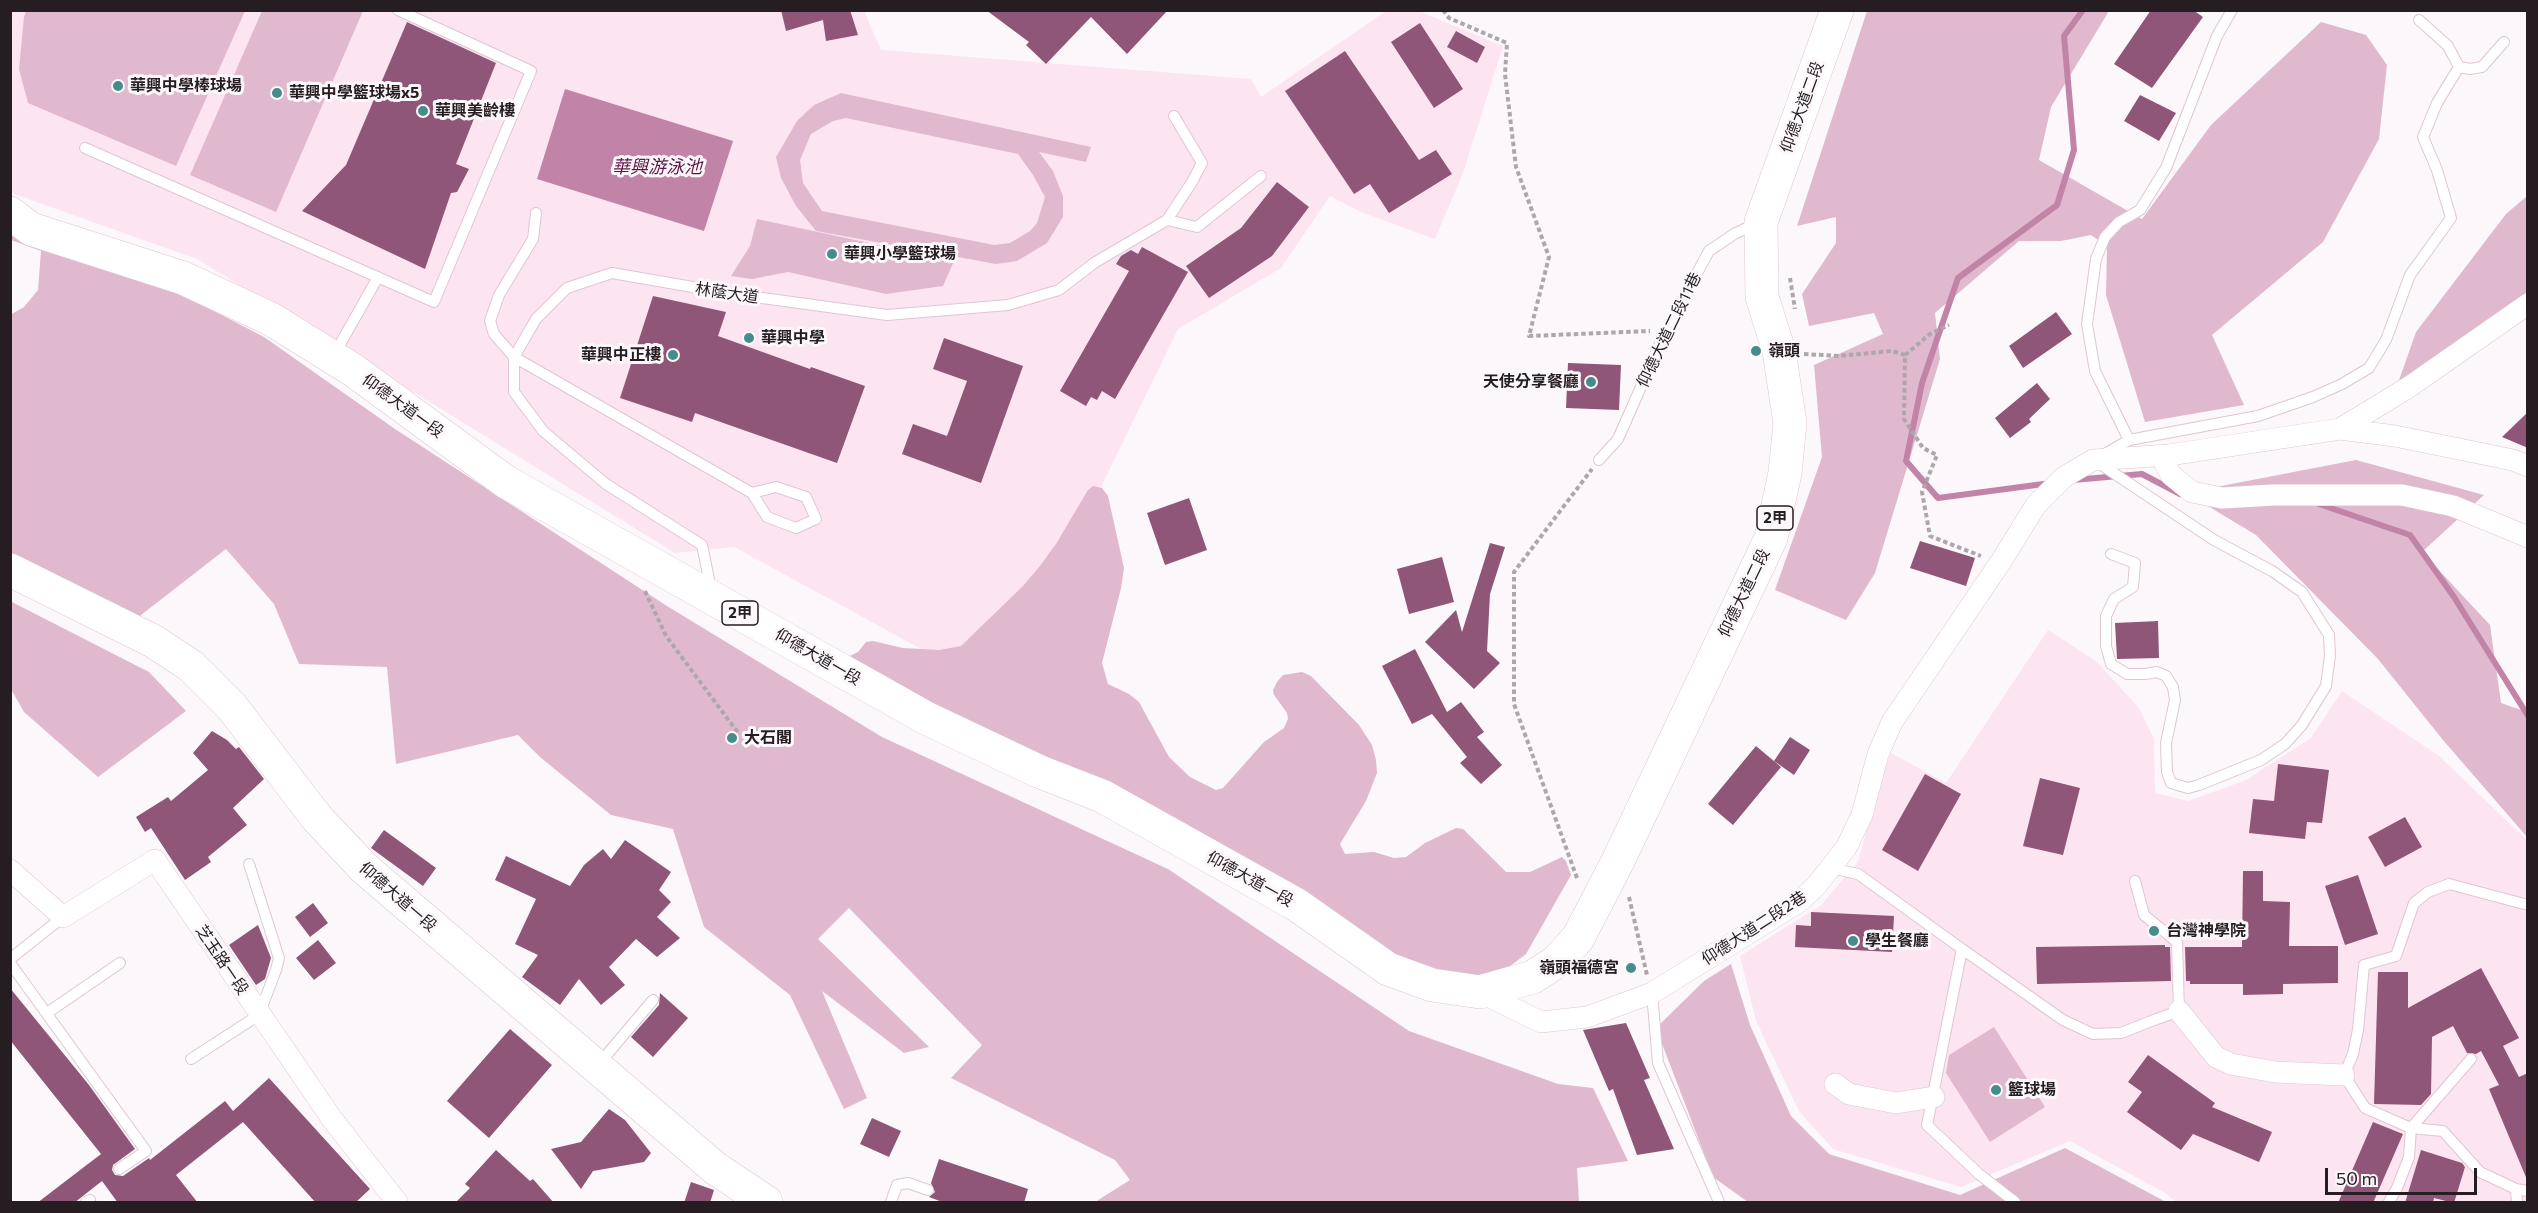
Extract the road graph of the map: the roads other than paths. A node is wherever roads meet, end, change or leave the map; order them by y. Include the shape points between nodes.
1 (398, 10) edge
2 (1836, 10) edge
3 (2232, 10) edge
4 (2419, 20) dead end
5 (2504, 42) dead end
6 (2459, 67) junction
7 (1174, 116) dead end
8 (85, 148) dead end
9 (1261, 176) dead end
10 (10, 213) edge
11 (536, 213) dead end
12 (1167, 220) junction
13 (1761, 222) junction
14 (378, 278) junction
15 (2528, 304) edge
16 (332, 357) junction
17 (514, 357) junction
18 (2340, 429) junction
19 (2129, 440) junction
20 (2161, 456) junction
21 (1599, 460) road end
22 (2093, 460) junction
23 (2522, 460) edge
24 (752, 493) junction
25 (2528, 537) edge
26 (2111, 554) dead end
27 (10, 570) edge
28 (714, 599) junction
29 (249, 864) dead end
30 (1830, 868) junction
31 (10, 870) edge
32 (2135, 881) dead end
33 (2528, 905) edge
34 (63, 917) junction
35 (1962, 949) junction
36 (10, 958) edge
37 (10, 963) edge
38 (120, 963) dead end
39 (1480, 992) junction
40 (1652, 993) junction
41 (652, 1000) dead end
42 (2179, 1011) junction
43 (47, 1013) junction
44 (259, 1015) junction
45 (191, 1059) dead end
46 (2471, 1059) dead end
47 (596, 1067) junction
48 (2344, 1075) junction
49 (1835, 1084) dead end
50 (1934, 1097) junction
51 (2411, 1128) junction
52 (119, 1169) dead end
53 (2516, 1189) junction
54 (928, 1190) dead end
55 (2528, 1191) edge
56 (397, 1203) edge
57 (766, 1203) edge
58 (891, 1203) edge
59 (1719, 1203) edge
60 (2014, 1203) edge
61 (2389, 1203) edge
62 (2517, 1203) edge

1 - 14 lane via 531,71 434,302
2 - 13 main road, 仰德大道二段 / 2甲
3 - 19 lane via 2217,36 2166,168 2140,210 2105,237 2096,259 2087,324 2095,371
4 - 6 lane via 2448,46
5 - 6 lane via 2482,67
6 - 19 lane via 2422,137 2451,218 2410,275 2386,340 2369,368 2313,397 2258,416
7 - 12 lane, 林蔭大道 via 1202,163
8 - 14 lane
9 - 12 lane via 1197,228
10 - 16 main road, 仰德大道一段 / 2甲 via 31,229 183,278 271,319
11 - 17 lane via 533,239 499,295 490,321 494,334
12 - 17 lane, 林蔭大道 via 1094,262 1059,290 1008,305 887,315 612,273 567,288 536,319
13 - 21 lane, 仰德大道二段11巷 via 1709,251 1666,330 1618,439
13 - 39 main road, 仰德大道二段 / 2甲 via 1762,297 1779,351 1790,423 1785,473 1771,538 1578,938 1556,962 1533,977
14 - 16 lane
15 - 18 street via 2409,387
16 - 28 main road, 仰德大道一段 / 2甲 via 506,482
17 - 24 lane
17 - 28 lane via 514,392 543,431 606,484 702,545
18 - 20 street
18 - 23 street
19 - 22 lane
20 - 22 street
20 - 25 street via 2171,475 2192,492 2222,498 2402,495 2453,506
22 - 26 lane via 2214,540 2302,592 2329,635 2330,656 2326,687 2285,744 2261,760 2199,785 2188,788 2171,783 2166,742 2175,700 2173,687 2166,676 2157,672 2127,674 2111,664 2106,646 2106,616 2114,599 2133,587 2135,563
22 - 30 street, 仰德大道二段2巷 via 2064,477 2036,506 1892,722 1878,754 1862,814 1846,848
24 - 24 lane via 767,517 796,528 816,519 806,497 777,486
27 - 47 main road, 仰德大道一段 via 153,641 191,666 232,707 317,818 364,868
28 - 39 main road, 仰德大道一段 / 2甲 via 926,718 1038,771 1102,796 1297,905 1388,969 1432,985
29 - 44 lane via 279,958
30 - 35 lane via 1858,874
30 - 40 street, 仰德大道二段2巷 via 1799,902
31 - 34 street
32 - 42 lane via 2144,915 2177,942
33 - 48 lane via 2449,884 2414,903 2396,956 2364,965 2358,1030
34 - 36 lane
34 - 44 street, 芝玉路一段 via 155,860
35 - 42 lane via 2063,1020 2093,1034 2121,1033
35 - 50 lane
37 - 43 lane
38 - 43 lane
39 - 40 street, 仰德大道二段2巷 via 1541,1022 1587,1017
40 - 59 lane via 1658,1063
41 - 47 lane
42 - 48 street via 2216,1057 2230,1064 2275,1072
43 - 52 lane via 146,1150
44 - 45 lane
44 - 56 street, 芝玉路一段
46 - 51 lane
47 - 57 main road, 仰德大道一段 via 715,1168
48 - 51 lane via 2364,1108
49 - 50 street via 1849,1094 1896,1103
50 - 60 lane via 1927,1125
51 - 53 lane via 2443,1131 2481,1172
51 - 61 lane via 2409,1157
53 - 55 lane
53 - 62 lane
54 - 58 lane via 908,1183 897,1185

